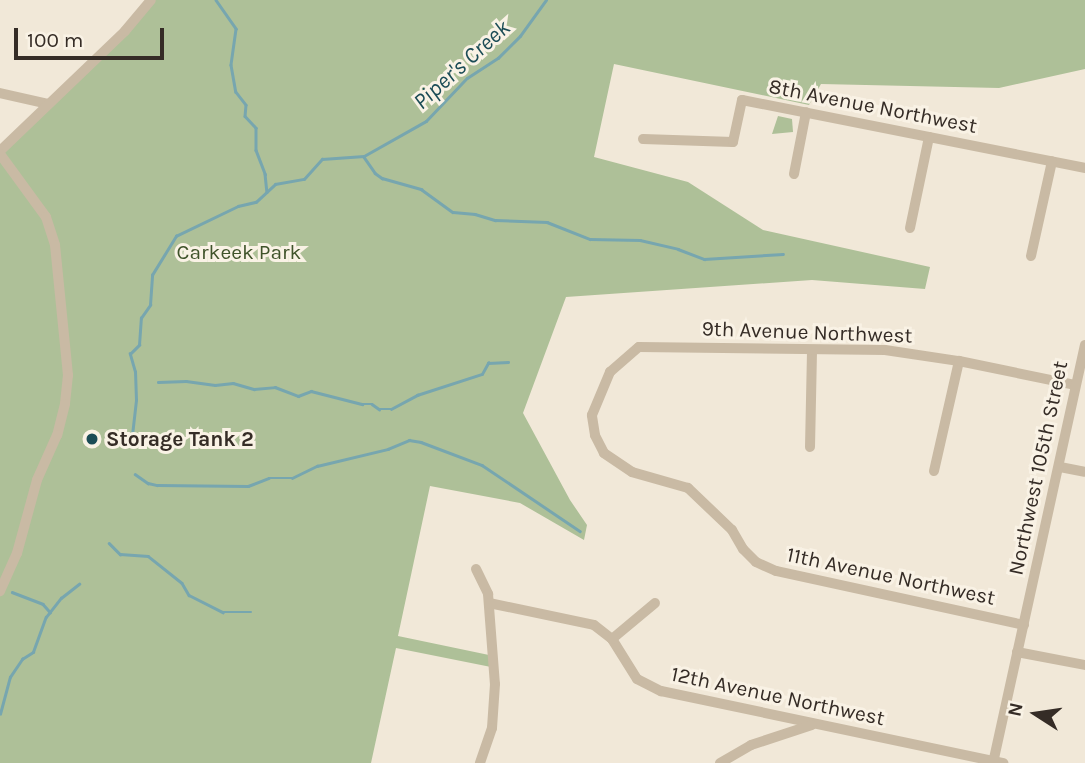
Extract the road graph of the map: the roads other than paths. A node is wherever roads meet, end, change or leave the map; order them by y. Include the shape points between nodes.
1 (150, 0) edge
2 (0, 93) edge
3 (48, 104) junction
4 (807, 112) junction
5 (929, 137) junction
6 (643, 139) dead end
7 (0, 153) edge
8 (1052, 161) junction
9 (1085, 168) edge
10 (794, 174) dead end
11 (910, 228) dead end
12 (1031, 256) dead end
13 (1085, 345) edge
14 (812, 350) junction
15 (959, 360) junction
16 (1075, 385) junction
17 (599, 393) joint
18 (810, 447) dead end
19 (1060, 467) junction
20 (934, 471) dead end
21 (1085, 472) edge
22 (476, 569) dead end
23 (0, 591) edge
24 (489, 603) junction
25 (655, 603) dead end
26 (1024, 625) junction
27 (612, 639) junction
28 (1017, 652) junction
29 (1085, 665) edge
30 (812, 725) junction
31 (997, 762) edge
32 (480, 763) edge
33 (720, 763) edge

1 - 3 street via 125,31
2 - 3 street
3 - 7 street
4 - 5 street, 8th Avenue Northwest
4 - 6 street, 8th Avenue Northwest via 742,100 733,142
4 - 10 street
5 - 8 street, 8th Avenue Northwest
5 - 11 street
7 - 23 street via 46,217 55,245 68,376 57,435
8 - 9 street, 8th Avenue Northwest
8 - 12 street
13 - 16 street, Northwest 105th Street
14 - 15 street, 9th Avenue Northwest via 885,350
14 - 17 street, 9th Avenue Northwest via 639,347 610,372
14 - 18 street
15 - 16 street, 9th Avenue Northwest
15 - 20 street
16 - 19 street, Northwest 105th Street
17 - 26 street, 11th Avenue Northwest via 592,415 604,453 632,472 688,488 732,530 756,562 776,571
19 - 21 street
19 - 26 street, Northwest 105th Street
22 - 24 street
24 - 27 street, 12th Avenue Northwest via 586,622
24 - 32 street via 494,709
25 - 27 street
26 - 28 street, Northwest 105th Street
27 - 30 street, 12th Avenue Northwest via 637,679 652,688
28 - 29 street
28 - 31 street, Northwest 105th Street
30 - 31 street, 12th Avenue Northwest
30 - 33 street via 751,745

